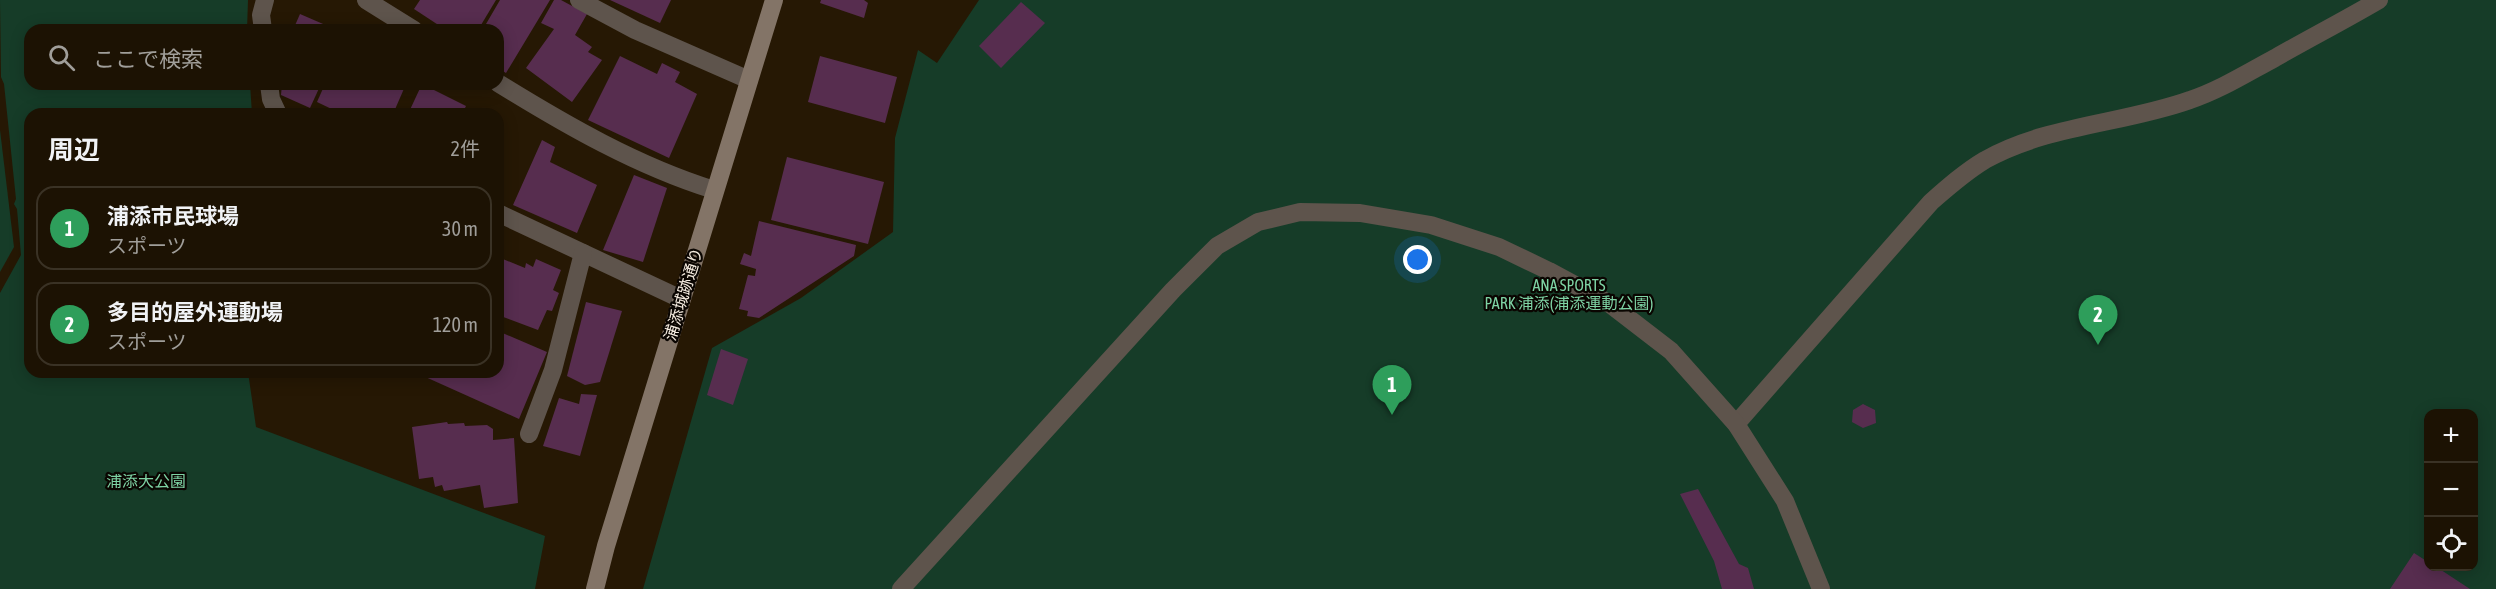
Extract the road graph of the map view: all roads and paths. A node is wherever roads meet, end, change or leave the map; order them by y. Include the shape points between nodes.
1 (265, 0) edge
2 (366, 0) edge
3 (579, 0) edge
4 (774, 0) edge
5 (2379, 0) edge
6 (262, 24) edge
7 (404, 24) edge
8 (749, 80) junction
9 (504, 87) edge
10 (270, 90) edge
11 (275, 108) edge
12 (714, 190) junction
13 (504, 216) edge
14 (584, 253) junction
15 (681, 299) junction
16 (1736, 424) junction
17 (529, 434) dead end
18 (595, 589) edge
19 (901, 589) edge
20 (1821, 589) edge

1 - 6 street
2 - 7 street
3 - 8 street via 635,30
4 - 8 main road, 浦添城跡通り
5 - 16 street via 2223,87 2155,111 2042,137 1985,160 1959,177 1931,202
8 - 12 main road, 浦添城跡通り
9 - 12 street via 652,168
10 - 11 street
12 - 15 main road, 浦添城跡通り
13 - 14 street
14 - 15 street
14 - 17 street via 553,370
15 - 18 main road, 浦添城跡通り
16 - 19 street via 1671,351 1610,304 1549,271 1499,247 1431,225 1360,213 1300,212 1258,222 1217,246
16 - 20 street via 1785,501

